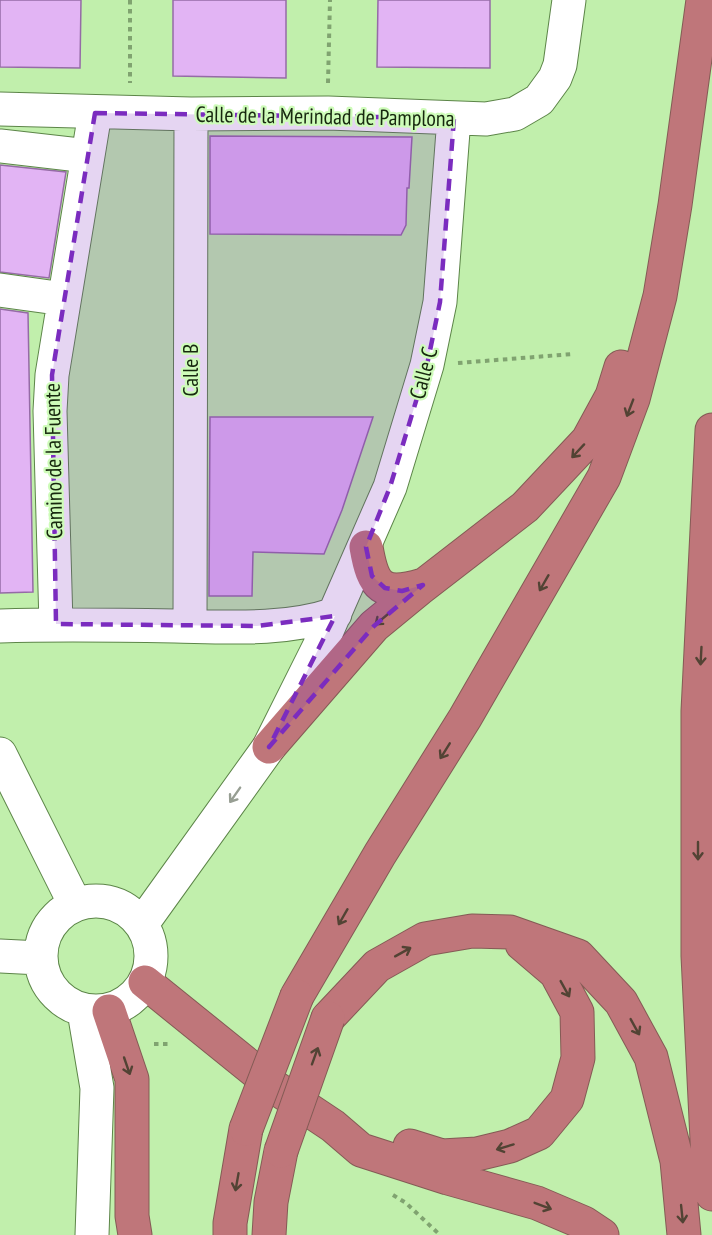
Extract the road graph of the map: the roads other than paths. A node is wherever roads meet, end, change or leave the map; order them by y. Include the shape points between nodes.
1 (569, 0) edge
2 (686, 0) edge
3 (703, 0) edge
4 (0, 109) edge
5 (95, 112) junction
6 (191, 114) junction
7 (454, 118) junction
8 (0, 146) edge
9 (88, 156) junction
10 (0, 290) edge
11 (64, 299) junction
12 (712, 430) edge
13 (366, 547) junction
14 (423, 585) junction
15 (335, 614) junction
16 (56, 624) junction
17 (0, 626) edge
18 (190, 626) junction
19 (269, 747) junction
20 (0, 754) edge
21 (75, 904) junction
22 (141, 924) junction
23 (510, 932) junction
24 (0, 956) edge
25 (40, 958) junction
26 (145, 982) junction
27 (96, 1011) junction
28 (333, 1126) junction
29 (712, 1194) edge
30 (92, 1235) edge
31 (135, 1235) edge
32 (230, 1235) edge
33 (269, 1235) edge
34 (603, 1235) edge
35 (684, 1235) edge

1 - 7 street, Calle de la Merindad de Pamplona via 560,65 539,100 515,114 486,119
2 -> 14 highway via 646,290 612,396 588,440 525,507
3 -> 32 highway, bridge via 660,296 633,399 604,477 465,718 297,996 246,1129
4 - 5 street, Calle de la Merindad de Pamplona
5 - 6 street, Calle de la Merindad de Pamplona
5 - 9 street, Camino de la Fuente
6 - 7 street, Calle de la Merindad de Pamplona via 328,113
6 - 18 street, Calle B
7 - 13 street, Calle C via 440,302 427,365 390,488
8 - 9 street
9 - 11 street, Camino de la Fuente
10 - 11 street
11 - 16 street, Camino de la Fuente via 50,411
12 -> 29 highway via 698,711 698,956
13 - 14 highway via 372,576 385,588 402,591
13 - 15 street, Calle C
14 -> 19 highway via 374,626
15 - 18 street via 293,624
15 - 19 street, Calle C
16 - 17 street
16 - 18 street
19 -> 22 street, Calle C
20 - 21 street
21 - 22 street via 112,903
21 - 25 street via 49,926
22 - 26 street via 151,953 151,968
23 -> 28 highway via 555,973 577,1012 578,1058 567,1099 539,1133 510,1146 477,1154 442,1156 370,1133
33 -> 23 highway, bridge via 281,1151 328,1018 377,966 425,939 472,931
23 -> 35 highway via 578,956 621,1002 651,1057 677,1161
24 - 25 street
25 - 27 street via 53,992 66,1004
26 - 27 street via 123,1005
26 - 28 highway via 276,1088
27 - 30 street
27 -> 31 highway via 132,1079
28 -> 34 highway via 361,1150 537,1203

